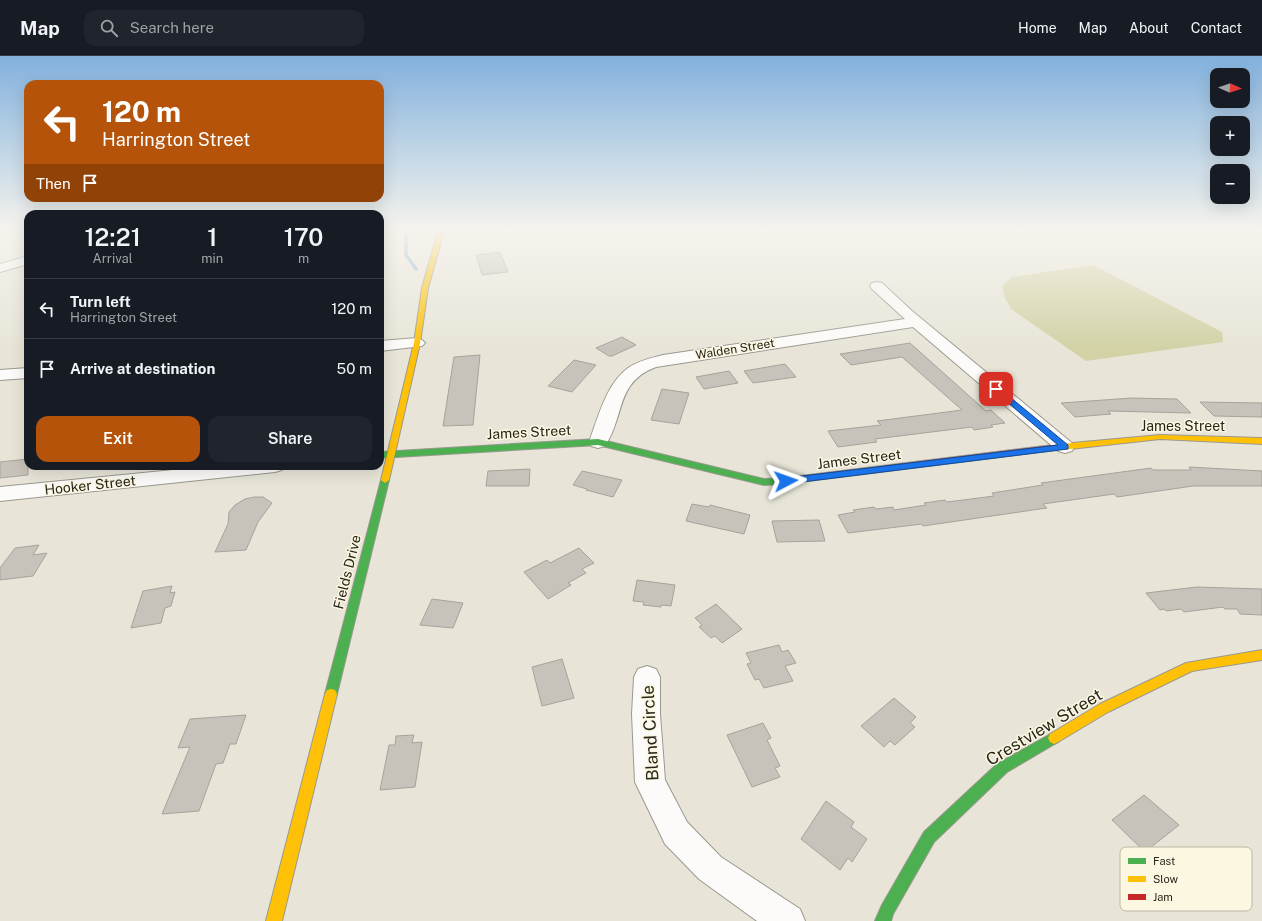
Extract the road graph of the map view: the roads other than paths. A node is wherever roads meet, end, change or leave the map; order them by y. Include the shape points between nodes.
1 (431, 268) edge
2 (877, 286) dead end
3 (916, 322) junction
4 (417, 343) junction
5 (384, 346) edge
6 (24, 373) edge
7 (0, 375) edge
8 (1262, 441) edge
9 (598, 442) junction
10 (1065, 447) junction
11 (391, 454) junction
12 (384, 455) edge
13 (236, 470) edge
14 (0, 494) edge
15 (1262, 655) edge
16 (646, 677) dead end
17 (274, 921) edge
18 (788, 921) edge
19 (883, 921) edge

1 - 4 street, Fields Drive
2 - 3 street
3 - 9 street, Walden Street via 663,360 645,366 630,374 621,387
3 - 10 street
4 - 5 street
4 - 11 street, Fields Drive
6 - 7 street
8 - 10 street, James Street via 1160,437
9 - 10 street, James Street via 764,482 798,481
9 - 11 street, James Street
11 - 12 street
11 - 17 street, Fields Drive
13 - 14 street, Hooker Street
15 - 19 street, Crestview Street via 1190,666 1104,708 1002,768 929,837
16 - 18 street, Bland Circle via 650,782 676,833 710,868 759,904

